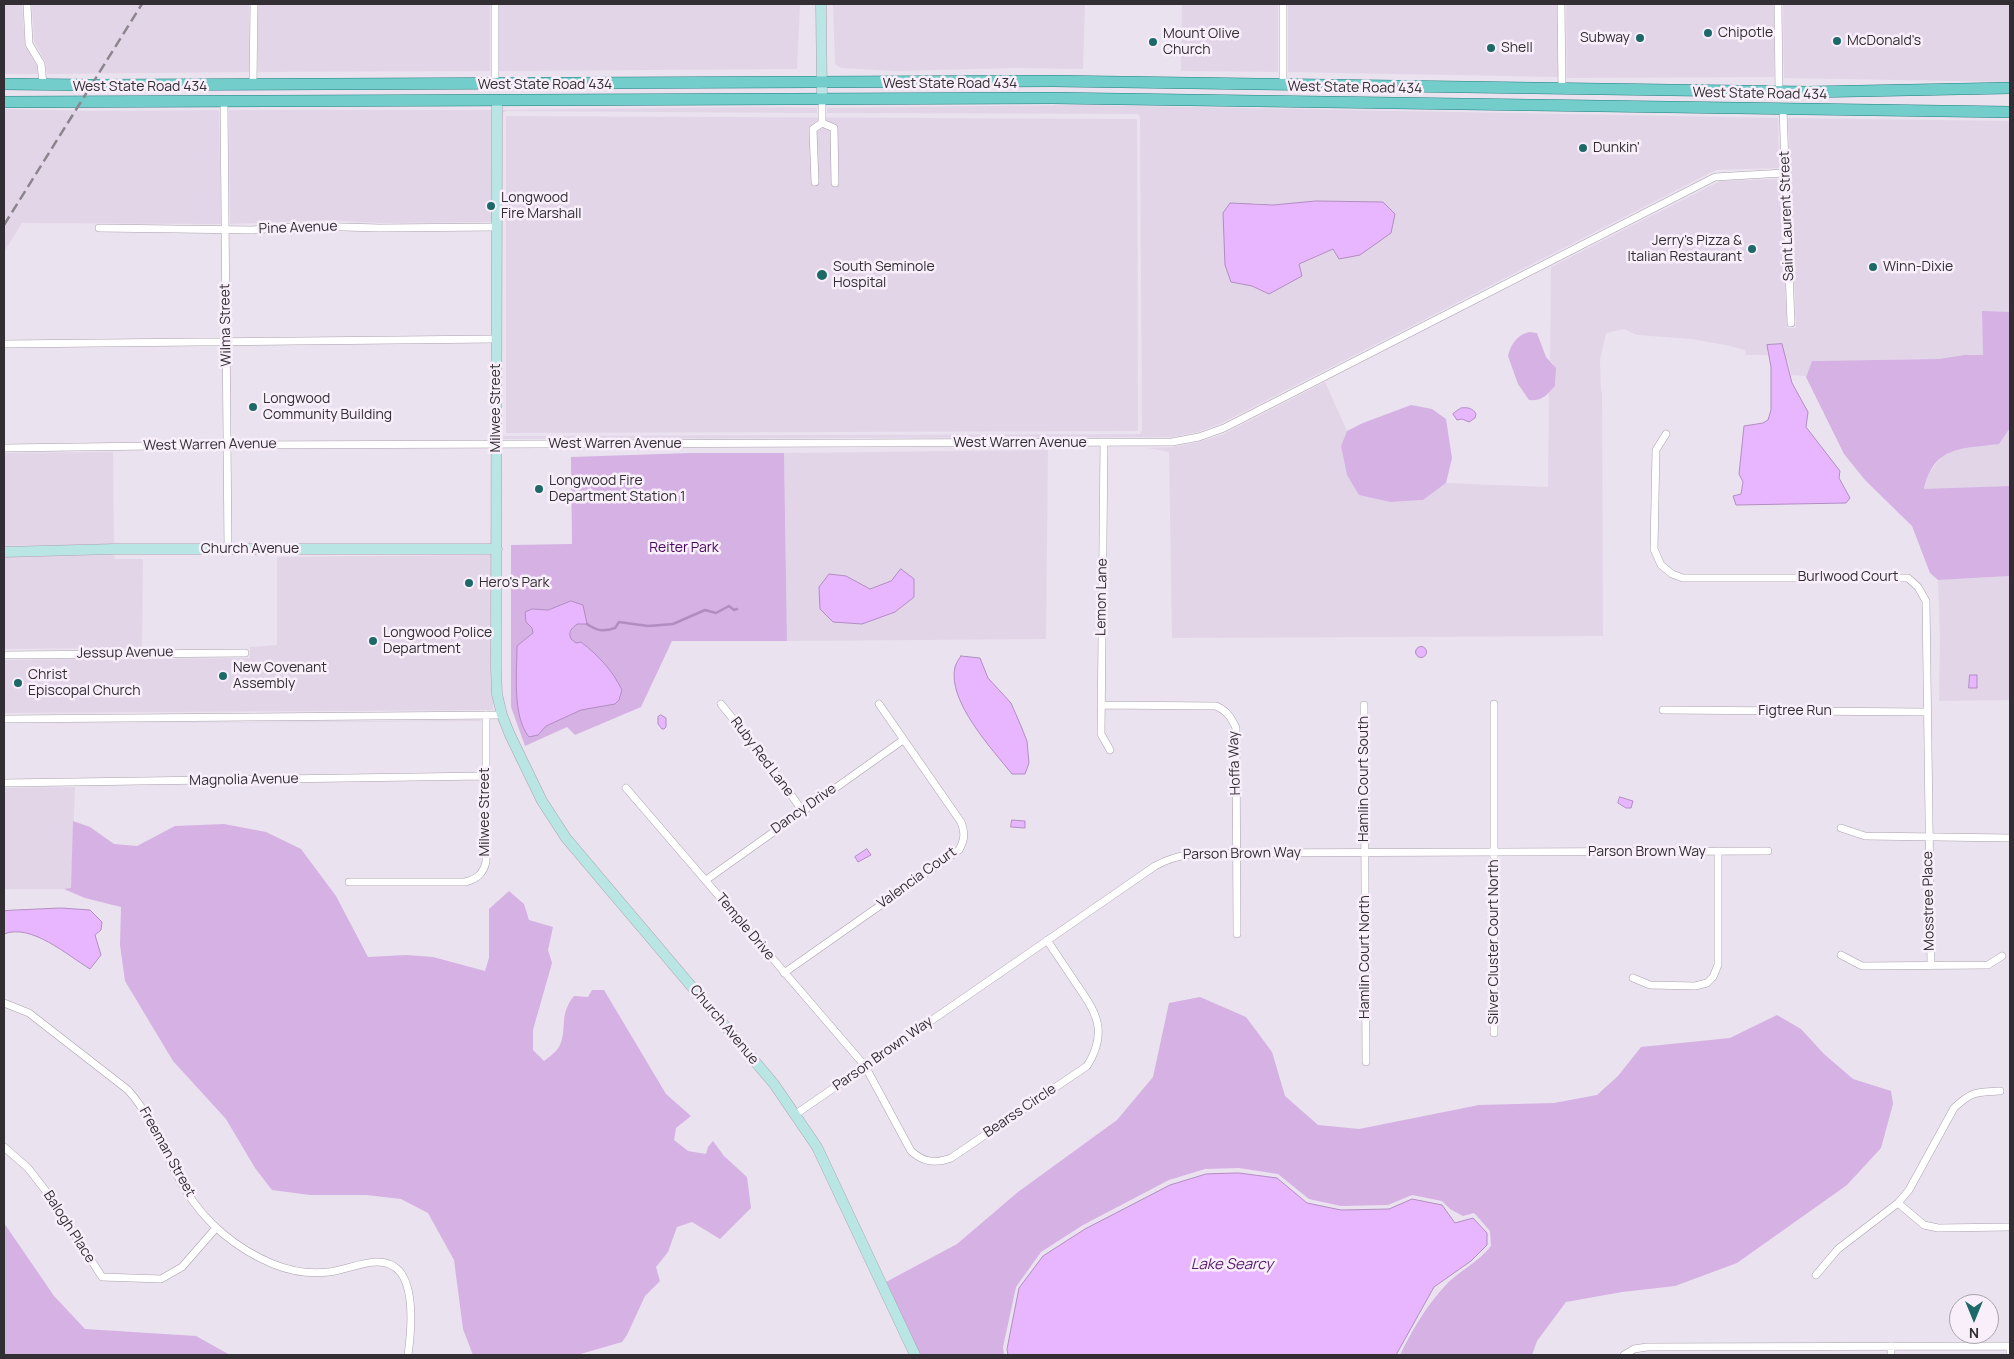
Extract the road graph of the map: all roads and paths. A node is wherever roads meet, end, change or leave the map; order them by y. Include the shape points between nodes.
1 (27, 4) edge
2 (254, 4) edge
3 (495, 4) edge
4 (821, 4) edge
5 (1283, 4) edge
6 (1561, 4) edge
7 (1778, 4) edge
8 (822, 81) junction
9 (495, 83) junction
10 (523, 83) junction
11 (4, 84) edge
12 (44, 84) junction
13 (254, 84) junction
14 (1283, 85) junction
15 (1315, 85) junction
16 (2010, 88) edge
17 (1562, 89) junction
18 (1779, 92) junction
19 (1808, 92) junction
20 (822, 99) junction
21 (497, 100) junction
22 (464, 101) junction
23 (4, 102) edge
24 (224, 102) junction
25 (1258, 102) junction
26 (1285, 102) junction
27 (1756, 109) junction
28 (1783, 110) junction
29 (2010, 112) edge
30 (822, 123) junction
31 (1784, 173) junction
32 (814, 182) dead end
33 (835, 183) dead end
34 (497, 227) junction
35 (99, 228) dead end
36 (225, 230) junction
37 (1792, 323) dead end
38 (496, 339) junction
39 (226, 342) junction
40 (4, 344) edge
41 (1666, 434) dead end
42 (1104, 442) junction
43 (227, 444) junction
44 (496, 444) junction
45 (4, 448) edge
46 (228, 549) junction
47 (496, 549) junction
48 (4, 552) edge
49 (245, 653) dead end
50 (4, 655) edge
51 (721, 704) dead end
52 (879, 704) dead end
53 (1494, 704) dead end
54 (1101, 705) junction
55 (1364, 705) dead end
56 (1663, 710) dead end
57 (1927, 712) junction
58 (486, 715) junction
59 (502, 715) junction
60 (4, 718) edge
61 (903, 740) junction
62 (1110, 750) dead end
63 (485, 776) junction
64 (4, 783) edge
65 (626, 788) dead end
66 (802, 810) junction
67 (1841, 828) dead end
68 (1928, 838) junction
69 (2010, 838) edge
70 (1718, 851) junction
71 (1768, 851) dead end
72 (1494, 852) junction
73 (1236, 853) junction
74 (1365, 853) junction
75 (706, 880) junction
76 (349, 882) dead end
77 (1236, 934) dead end
78 (1047, 940) junction
79 (1841, 955) dead end
80 (2002, 956) dead end
81 (1931, 965) junction
82 (784, 973) junction
83 (1633, 978) dead end
84 (4, 1002) edge
85 (1494, 1033) dead end
86 (1366, 1062) dead end
87 (865, 1066) junction
88 (2000, 1091) dead end
89 (796, 1114) junction
90 (4, 1147) edge
91 (1898, 1203) junction
92 (2010, 1227) edge
93 (216, 1228) junction
94 (1816, 1275) dead end
95 (1891, 1346) junction
96 (2010, 1346) edge
97 (408, 1355) edge
98 (914, 1355) edge
99 (1624, 1355) edge
100 (1891, 1355) edge
101 (2010, 1355) edge

1 - 12 street via 29,44 41,64
2 - 13 street
3 - 9 street
4 - 8 street
5 - 14 street
6 - 17 street
7 - 18 street
8 - 10 main road, West State Road 434
8 - 14 main road, West State Road 434
8 - 20 street
9 - 10 main road, West State Road 434
9 - 13 main road, West State Road 434
9 - 22 main road
10 - 21 main road via 507,90
11 - 12 main road, West State Road 434
12 - 13 main road, West State Road 434
14 - 15 main road, West State Road 434
14 - 25 main road
15 - 17 main road, West State Road 434
15 - 26 main road
16 - 19 main road, West State Road 434
17 - 18 main road, West State Road 434
18 - 19 main road, West State Road 434
18 - 27 main road
19 - 28 main road
20 - 21 main road, West State Road 434
20 - 25 main road, West State Road 434 via 1052,98
20 - 30 street
21 - 22 main road, West State Road 434
21 - 34 street, Milwee Street
22 - 24 main road, West State Road 434
23 - 24 main road, West State Road 434
24 - 36 street, Wilma Street
25 - 26 main road, West State Road 434
26 - 27 main road, West State Road 434
27 - 28 main road, West State Road 434
28 - 29 main road, West State Road 434
28 - 31 street, Saint Laurent Street
30 - 32 street via 814,129
30 - 33 street via 834,128
31 - 37 street, Saint Laurent Street
31 - 42 street, West Warren Avenue via 1715,177 1224,428 1172,442
34 - 36 street, Pine Avenue via 318,226
34 - 38 street, Milwee Street
35 - 36 street, Pine Avenue
36 - 39 street, Wilma Street
38 - 39 street
38 - 44 street, Milwee Street
39 - 40 street
39 - 43 street, Wilma Street
41 - 57 street, Burlwood Court via 1656,450 1654,549 1661,566 1683,578 1908,578 1926,601
42 - 44 street, West Warren Avenue
42 - 54 street, Lemon Lane
43 - 44 street, West Warren Avenue
43 - 45 street, West Warren Avenue
43 - 46 street, Wilma Street
44 - 47 street, Milwee Street
46 - 47 street, Church Avenue
46 - 48 street, Church Avenue
47 - 59 street, Milwee Street via 496,668
49 - 50 street, Jessup Avenue
51 - 66 street, Ruby Red Lane
52 - 61 street, Valencia Court
53 - 72 street, Silver Cluster Court North
54 - 62 street, Lemon Lane via 1101,734
54 - 73 street, Hoffa Way via 1216,706 1225,710 1236,728
55 - 74 street, Hamlin Court South
56 - 57 street, Figtree Run
57 - 68 street, Burlwood Court
58 - 59 street
58 - 60 street
58 - 63 street, Milwee Street
59 - 89 street, Church Avenue via 542,801 566,838
61 - 66 street, Dancy Drive
61 - 82 street, Valencia Court via 961,822 964,841 959,850
63 - 64 street, Magnolia Avenue
63 - 76 street, Milwee Street via 486,862 479,877 466,882
65 - 75 street, Temple Drive
66 - 75 street, Dancy Drive
67 - 68 street via 1865,836
68 - 69 street
68 - 81 street, Mosstree Place
70 - 71 street, Parson Brown Way
70 - 72 street, Parson Brown Way
70 - 83 street via 1718,965 1713,977 1695,986 1650,985
72 - 74 street, Parson Brown Way
72 - 85 street, Silver Cluster Court North
73 - 74 street, Parson Brown Way
73 - 77 street
73 - 78 street, Parson Brown Way via 1190,853 1167,859
74 - 86 street, Hamlin Court North
75 - 82 street, Temple Drive
78 - 87 street, Parson Brown Way
78 - 87 street, Bearss Circle via 1097,1018 1098,1044 1087,1066 951,1158 939,1162 928,1161 911,1151
79 - 81 street, Mosstree Place via 1862,966
80 - 81 street, Mosstree Place via 1988,965
82 - 87 street, Temple Drive
84 - 93 street, Freeman Street via 29,1013 128,1090 142,1106 185,1190
87 - 89 street, Parson Brown Way
88 - 91 street via 1975,1092 1954,1108 1909,1190
89 - 98 street, Church Avenue via 836,1183
90 - 93 street, Balogh Place via 28,1168 52,1199 102,1277 161,1279 182,1267
91 - 92 street via 1924,1225 1938,1228
91 - 94 street via 1838,1249
93 - 97 street, Freeman Street via 242,1249 286,1269 330,1272 375,1262 391,1265 401,1274 410,1301
95 - 96 street
95 - 99 street via 1647,1347
95 - 100 street
96 - 101 street

